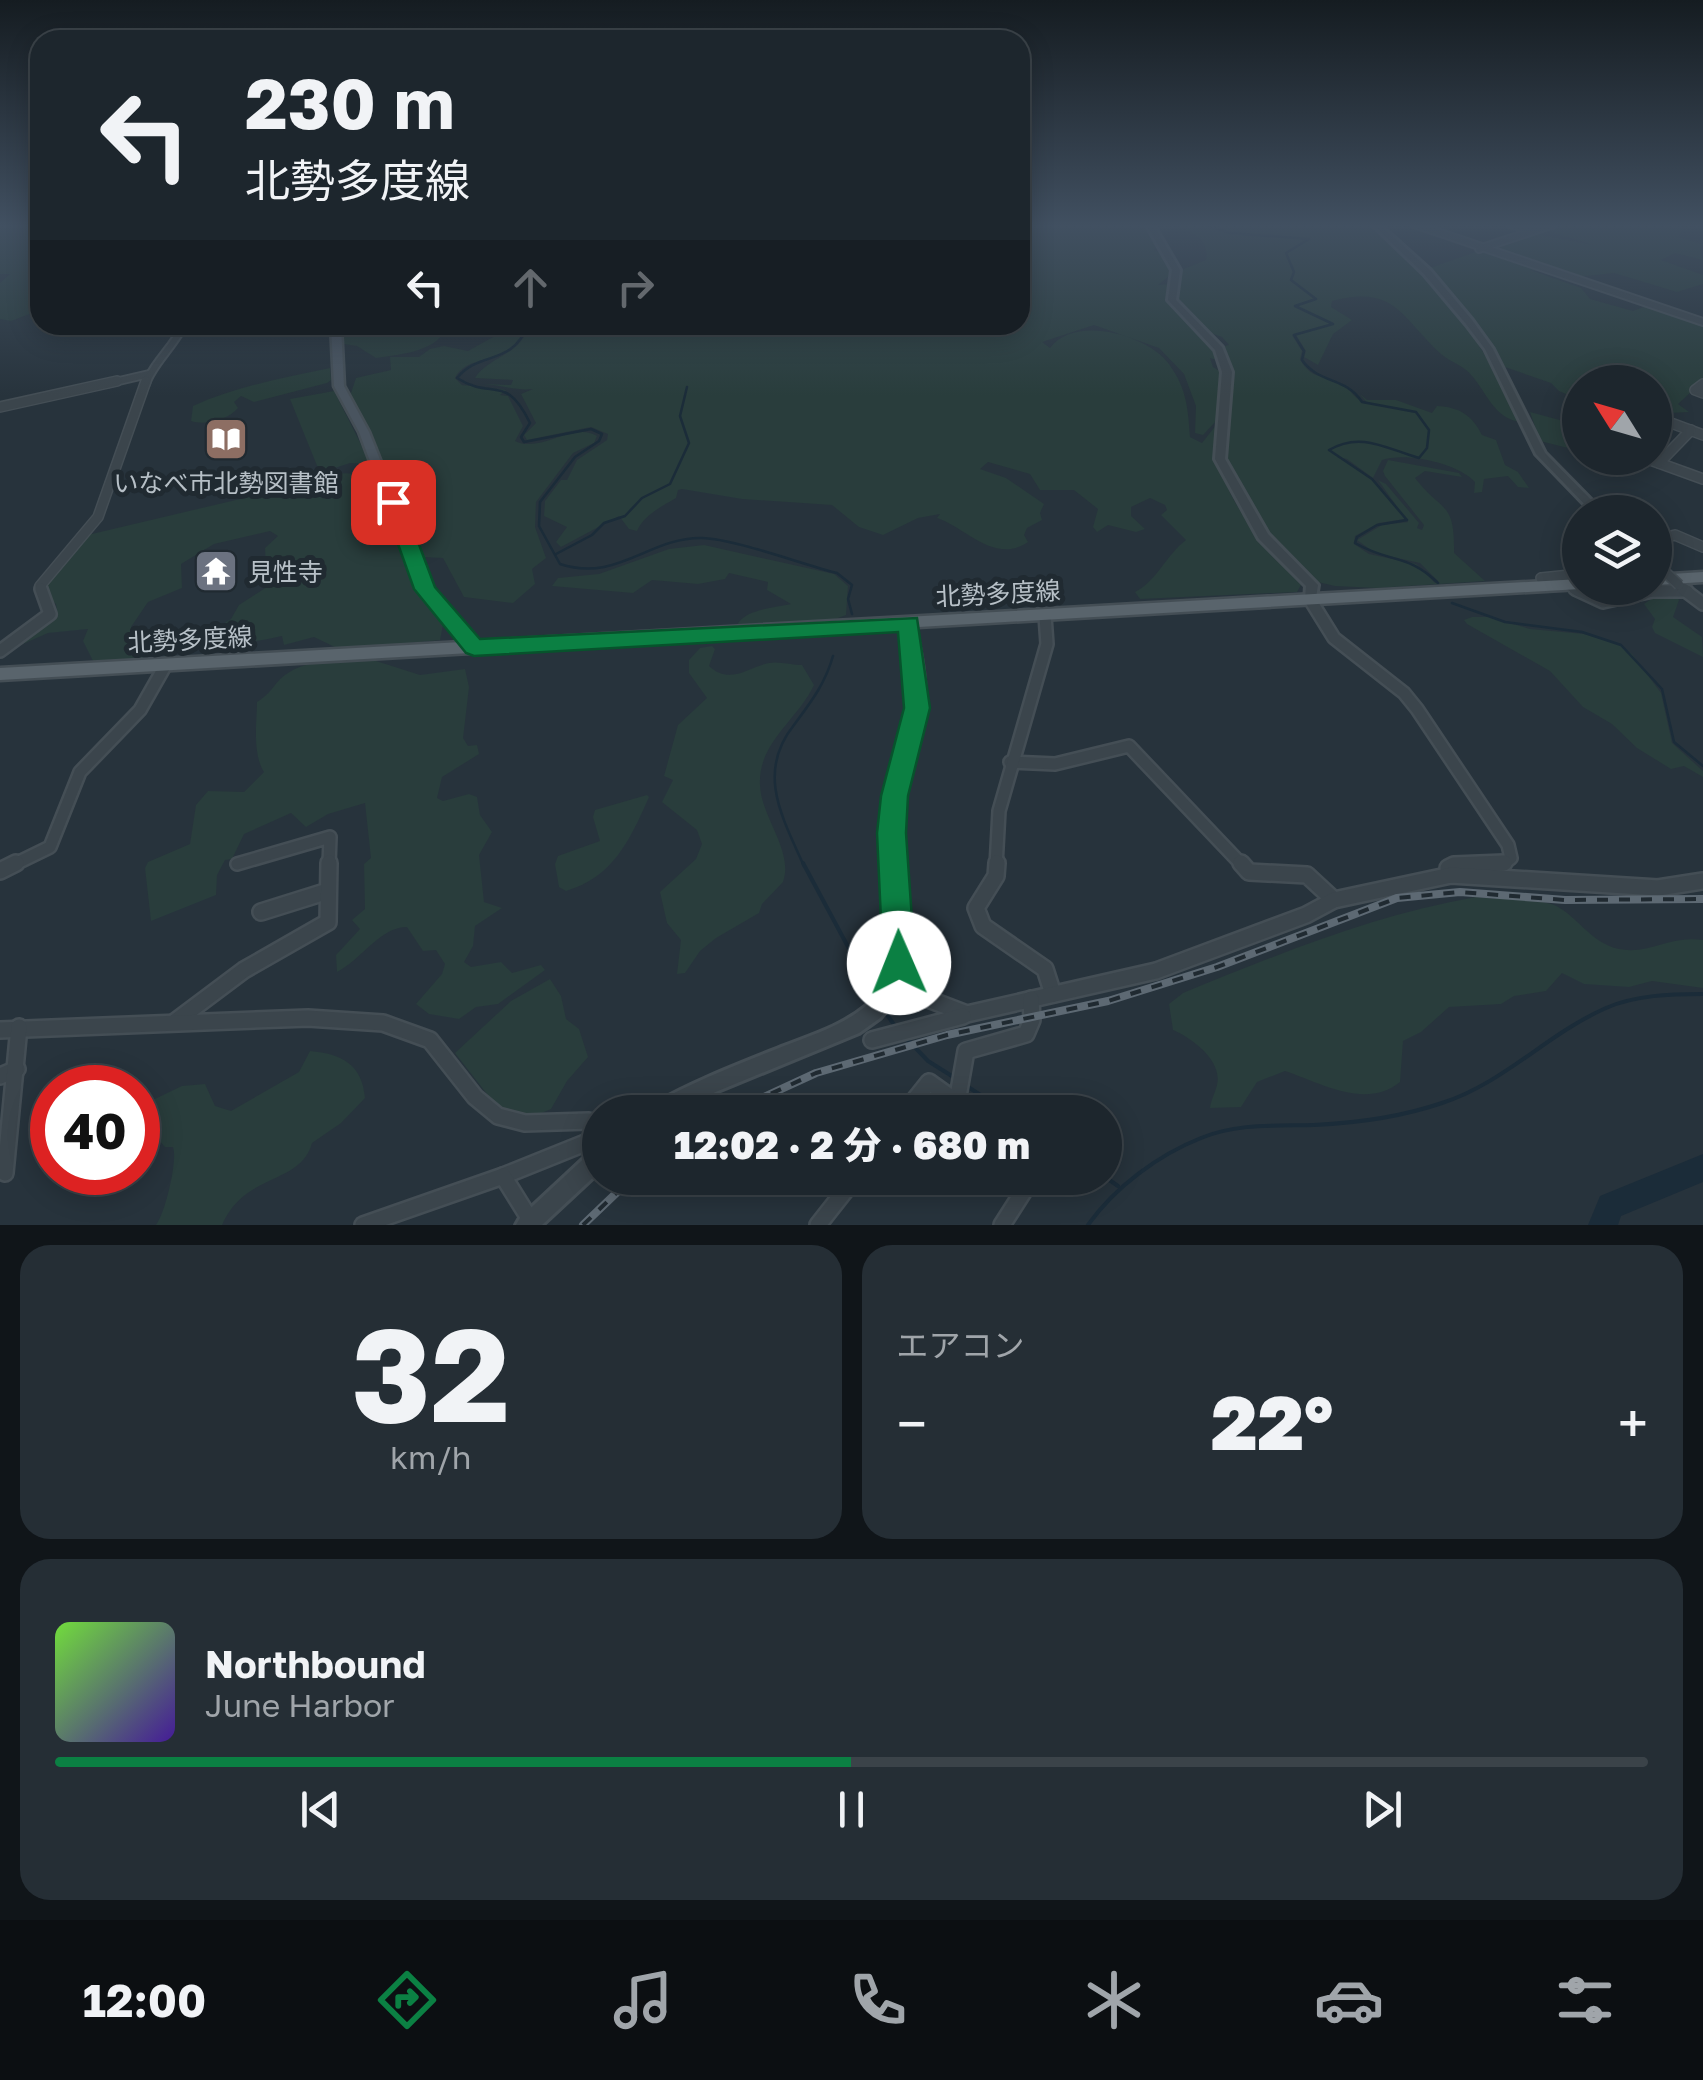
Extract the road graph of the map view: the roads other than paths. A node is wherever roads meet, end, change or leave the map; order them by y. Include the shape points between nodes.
1 (1175, 281) edge
2 (1435, 281) edge
3 (1578, 281) edge
4 (1596, 287) junction
5 (1608, 290) junction
6 (1626, 296) junction
7 (1652, 304) junction
8 (1703, 322) edge
9 (179, 335) edge
10 (336, 335) edge
11 (149, 374) junction
12 (1703, 384) edge
13 (1703, 393) edge
14 (0, 407) edge
15 (1672, 424) edge
16 (1691, 430) junction
17 (1703, 435) edge
18 (1672, 450) edge
19 (1672, 468) edge
20 (1703, 480) edge
21 (1581, 495) edge
22 (1672, 536) edge
23 (1703, 547) edge
24 (1672, 573) edge
25 (1703, 577) edge
26 (1672, 581) edge
27 (1562, 583) edge
28 (1682, 588) junction
29 (1672, 589) edge
30 (1311, 601) junction
31 (1703, 604) edge
32 (1045, 616) junction
33 (908, 623) junction
34 (474, 648) junction
35 (0, 651) edge
36 (165, 666) junction
37 (0, 674) edge
38 (1010, 762) junction
39 (237, 864) dead end
40 (0, 871) edge
41 (1450, 875) junction
42 (1703, 881) edge
43 (328, 891) junction
44 (1334, 900) junction
45 (261, 912) dead end
46 (890, 992) junction
47 (1053, 994) junction
48 (1031, 999) junction
49 (967, 1014) junction
50 (175, 1022) junction
51 (19, 1026) junction
52 (0, 1030) edge
53 (872, 1040) dead end
54 (18, 1070) junction
55 (0, 1076) edge
56 (690, 1095) edge
57 (919, 1095) edge
58 (949, 1095) edge
59 (963, 1095) edge
60 (582, 1121) edge
61 (582, 1143) edge
62 (6, 1173) dead end
63 (582, 1174) edge
64 (503, 1176) junction
65 (842, 1195) edge
66 (1021, 1195) edge
67 (529, 1223) edge
68 (363, 1225) edge
69 (818, 1225) edge
70 (1002, 1225) edge

1 - 30 street via 1172,300 1228,372 1220,459 1264,536 1312,584
2 - 21 street via 1488,349 1541,454
3 - 4 street
4 - 5 street
4 - 6 street via 1588,290 1619,301
5 - 6 street
5 - 7 street via 1660,300
6 - 7 street
7 - 8 street
9 - 11 street
10 - 34 main road via 339,386 364,432 425,589
11 - 14 street
11 - 35 street via 98,518 40,586 50,614
12 - 13 street via 1695,390
15 - 16 street
16 - 17 street
16 - 18 street
19 - 20 street
22 - 23 street
24 - 25 main road
26 - 28 street, bridge
27 - 30 main road, 北勢多度線
28 - 29 street
28 - 31 street
30 - 32 main road, 北勢多度線
30 - 41 street via 1334,638 1418,709 1508,846 1511,858 1504,864 1454,864
32 - 33 main road, 北勢多度線
32 - 38 street via 1047,644
33 - 34 main road, 北勢多度線
33 - 46 street via 917,708 895,796 900,937
34 - 36 main road, 北勢多度線
36 - 37 main road, 北勢多度線
36 - 40 street via 142,714 74,781 50,847
38 - 44 street via 1058,764 1129,746 1249,872 1304,870
38 - 47 street via 996,876 976,908 983,926 1044,969
39 - 43 street via 330,837
41 - 42 street via 1658,888
41 - 44 street
43 - 45 street
43 - 50 street via 328,922 244,970
44 - 47 street via 1156,971
46 - 49 street
46 - 56 street via 845,1031
47 - 48 street
48 - 49 street
48 - 59 street via 1026,1034 966,1051
49 - 53 street
50 - 51 street
50 - 60 street via 384,1023 430,1040 498,1116 525,1123
51 - 52 street
51 - 54 street
54 - 55 street
54 - 62 street
57 - 58 street via 929,1082
61 - 64 street
63 - 67 street
64 - 67 street
64 - 68 street
65 - 69 street
66 - 70 street

